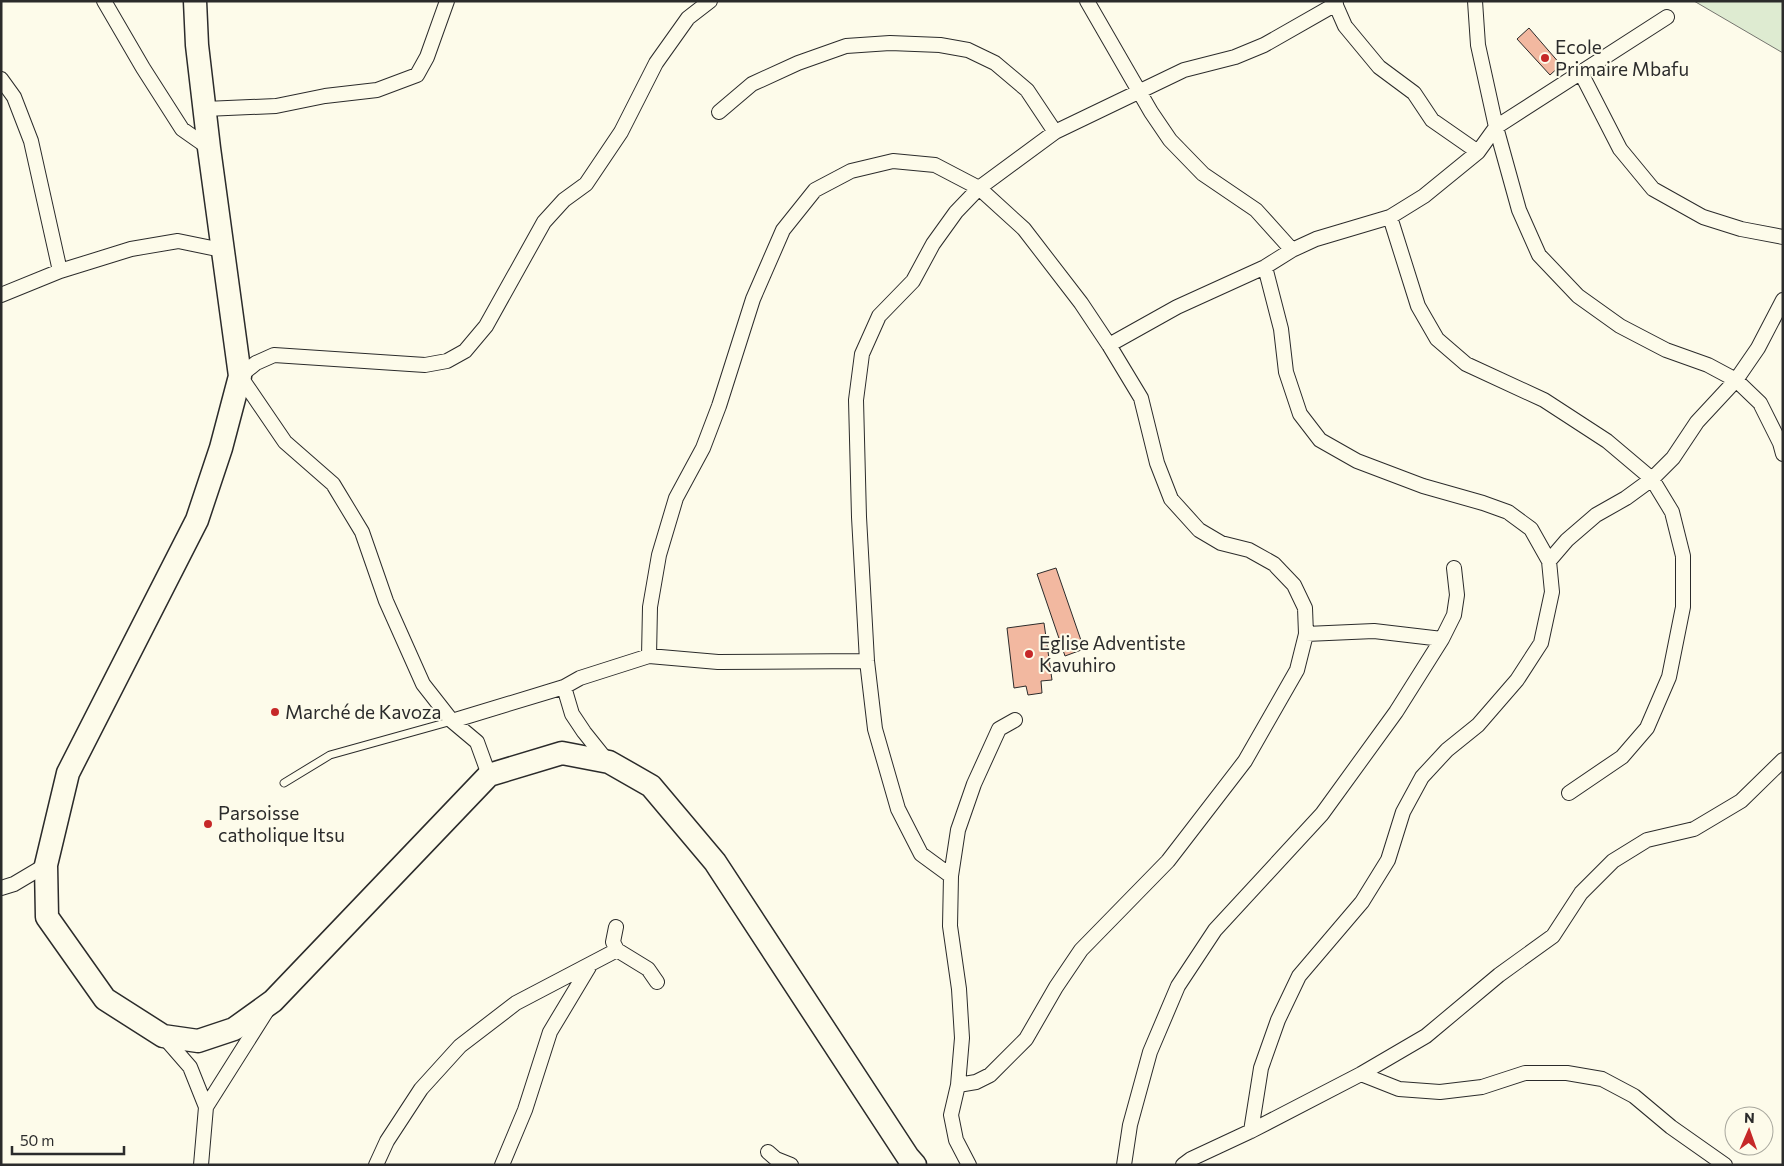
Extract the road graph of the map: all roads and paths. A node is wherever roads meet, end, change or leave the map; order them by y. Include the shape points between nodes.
1 (104, 1) edge
2 (195, 1) edge
3 (447, 1) edge
4 (710, 1) edge
5 (1087, 1) edge
6 (1475, 1) edge
7 (1335, 3) edge
8 (1667, 17) dead end
9 (1581, 73) junction
10 (1, 79) edge
11 (1139, 92) junction
12 (205, 109) junction
13 (719, 112) dead end
14 (1496, 127) junction
15 (1055, 132) junction
16 (209, 148) junction
17 (1478, 152) junction
18 (980, 188) junction
19 (1390, 217) junction
20 (1783, 237) edge
21 (222, 250) junction
22 (1292, 250) junction
23 (1265, 267) junction
24 (60, 271) junction
25 (1, 295) edge
26 (1783, 300) edge
27 (1109, 345) junction
28 (240, 376) junction
29 (1736, 380) junction
30 (1783, 454) edge
31 (1652, 479) junction
32 (1549, 561) junction
33 (1454, 568) dead end
34 (1306, 634) junction
35 (1442, 639) junction
36 (649, 656) junction
37 (867, 661) junction
38 (564, 687) junction
39 (1014, 720) dead end
40 (452, 721) junction
41 (1783, 760) edge
42 (609, 762) junction
43 (489, 775) junction
44 (284, 784) dead end
45 (1569, 793) dead end
46 (46, 865) junction
47 (951, 876) junction
48 (1, 888) edge
49 (616, 927) dead end
50 (618, 950) junction
51 (589, 966) junction
52 (657, 982) dead end
53 (273, 1001) junction
54 (162, 1036) junction
55 (1360, 1074) junction
56 (958, 1085) junction
57 (206, 1107) junction
58 (1251, 1131) junction
59 (768, 1152) dead end
60 (201, 1165) edge
61 (376, 1165) edge
62 (502, 1165) edge
63 (790, 1165) edge
64 (915, 1165) edge
65 (969, 1165) edge
66 (1124, 1165) edge
67 (1183, 1165) edge
68 (1725, 1165) edge

1 - 16 street via 182,129
2 - 12 highway
3 - 12 street via 427,57 417,75 377,90 276,106
4 - 28 street via 688,18 656,63 620,132 586,184 564,200 544,222 486,326 465,352 447,361 424,365 274,356 256,362
5 - 11 street
6 - 14 street via 1478,44
7 - 11 street via 1264,45 1235,57 1184,70
7 - 17 street via 1345,26 1380,67 1414,93 1432,120
8 - 9 street
9 - 14 street
9 - 20 street via 1620,149 1654,189 1703,217
10 - 24 street via 14,96 31,141
11 - 15 street
11 - 22 street via 1170,140 1203,174 1256,210
12 - 16 highway
13 - 15 street via 752,84 846,46 890,43 940,45 968,50 995,63 1027,90
14 - 17 street
14 - 29 street via 1519,210 1539,255 1552,269 1578,296 1620,326
15 - 18 street
16 - 21 highway
17 - 19 street via 1424,196
18 - 27 street via 1024,230
18 - 36 street via 935,165 893,161 851,171 815,190 783,230 753,299 703,448 676,498 659,555 650,607
18 - 37 street via 956,212 933,244 913,281 879,316 862,354 856,400
19 - 22 street via 1316,239
19 - 31 street via 1418,306 1437,339 1466,364 1560,410 1606,441
21 - 24 street via 178,241 131,249
21 - 28 highway
22 - 23 street
23 - 27 street via 1177,308
23 - 32 street via 1281,329 1286,372 1300,414 1320,440 1358,461 1423,486 1508,512 1530,529
24 - 25 street
26 - 29 street via 1758,348
27 - 34 street via 1141,398 1157,463 1171,499 1199,530 1221,543 1248,550 1274,564 1294,586 1305,608
28 - 40 street via 285,442 332,484 362,532 386,601 423,684
28 - 46 highway via 197,520 68,773
29 - 30 street via 1760,403
29 - 31 street
31 - 32 street via 1596,515
31 - 45 street via 1672,512 1683,556 1683,607 1669,677 1647,728 1622,757
32 - 58 street via 1552,592 1540,643 1517,680 1478,725 1447,750 1422,777 1403,812 1388,860 1362,902 1299,976 1278,1020 1261,1068
33 - 35 street via 1457,595 1454,615
34 - 35 street via 1374,631
34 - 56 street via 1297,670 1245,761 1168,861 1081,950 1026,1039 990,1075 976,1082
35 - 66 street via 1396,712 1322,814 1215,930 1178,986 1150,1052 1130,1125
36 - 37 street via 718,662
36 - 38 street via 580,678
37 - 47 street via 875,729 898,809 921,854
38 - 40 street
38 - 42 street via 572,714
39 - 47 street via 1000,729 974,784 958,830
40 - 43 street via 478,742
40 - 44 lane via 330,755
41 - 55 street via 1741,801 1694,829 1647,840 1613,861 1581,893 1552,936 1426,1036
42 - 43 highway via 562,754
42 - 64 highway via 651,786 715,862
43 - 53 highway
46 - 48 street
46 - 54 highway via 47,917 105,999
47 - 56 street via 950,926 962,1038
49 - 50 street via 613,942
50 - 51 street
50 - 52 street via 648,970
51 - 61 street via 516,1003 460,1046 421,1089 387,1141
51 - 62 street via 550,1032 525,1110
53 - 54 highway via 234,1029 198,1041
53 - 57 street
54 - 57 street via 190,1067
55 - 58 street
55 - 68 street via 1399,1089 1440,1092 1482,1087 1525,1074 1567,1073 1602,1079 1634,1096
56 - 65 street via 951,1115 956,1140
57 - 60 street
58 - 67 street
59 - 63 street

